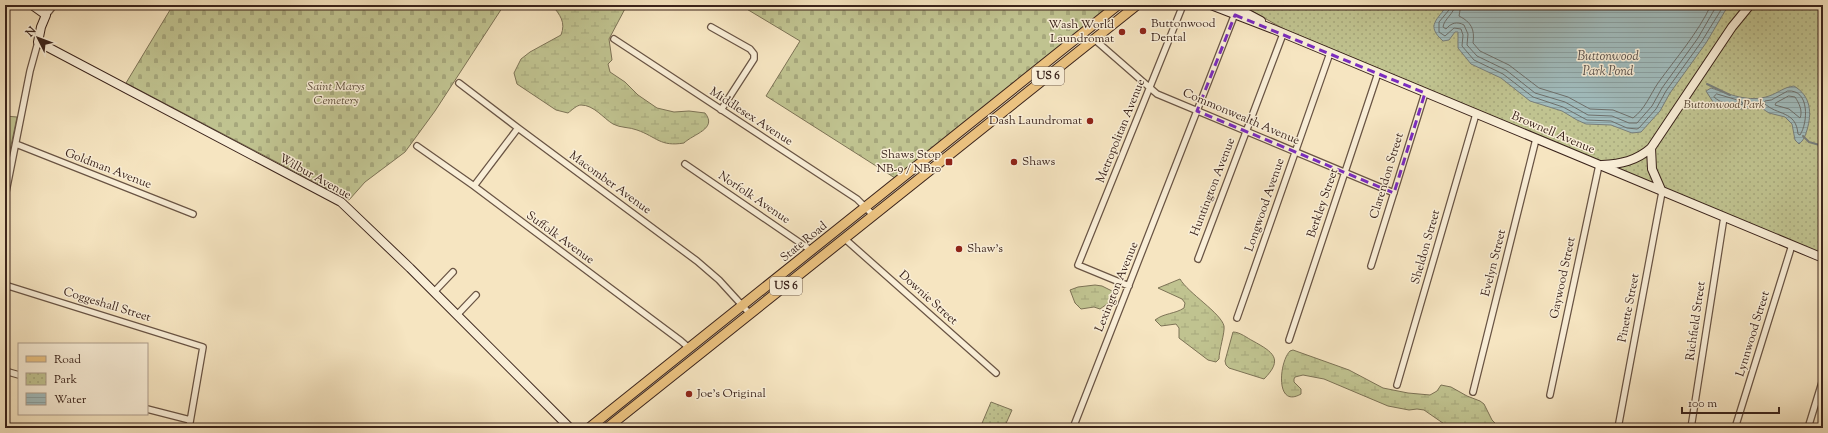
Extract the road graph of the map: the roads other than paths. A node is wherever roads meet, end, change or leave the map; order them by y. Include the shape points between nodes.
1 (32, 5) edge
2 (54, 5) edge
3 (1118, 5) edge
4 (1137, 5) edge
5 (1184, 5) edge
6 (1211, 5) edge
7 (1750, 5) edge
8 (1234, 9) edge
9 (46, 15) junction
10 (711, 27) dead end
11 (1283, 34) junction
12 (614, 39) dead end
13 (1094, 39) junction
14 (38, 42) junction
15 (1330, 53) junction
16 (1378, 73) junction
17 (459, 83) dead end
18 (1150, 88) junction
19 (1425, 92) junction
20 (995, 104) junction
21 (721, 110) junction
22 (1197, 111) junction
23 (1002, 113) junction
24 (1476, 114) junction
25 (518, 128) junction
26 (1246, 131) junction
27 (1536, 139) junction
28 (16, 144) junction
29 (417, 146) dead end
30 (1651, 148) junction
31 (1295, 152) junction
32 (685, 164) dead end
33 (1599, 165) junction
34 (1345, 172) junction
35 (474, 186) junction
36 (1662, 192) junction
37 (1394, 193) junction
38 (5, 197) edge
39 (866, 208) junction
40 (193, 214) dead end
41 (874, 216) junction
42 (1724, 217) junction
43 (844, 239) junction
44 (1792, 245) junction
45 (812, 251) junction
46 (1823, 258) edge
47 (1198, 259) dead end
48 (1371, 266) dead end
49 (454, 272) dead end
50 (5, 285) edge
51 (1129, 286) junction
52 (434, 292) junction
53 (476, 295) dead end
54 (743, 306) junction
55 (750, 314) junction
56 (457, 315) junction
57 (1237, 318) dead end
58 (1289, 340) dead end
59 (689, 348) junction
60 (5, 371) edge
61 (996, 373) dead end
62 (18, 375) edge
63 (1823, 379) edge
64 (1397, 385) dead end
65 (1473, 392) dead end
66 (1550, 395) dead end
67 (148, 410) edge
68 (190, 420) junction
69 (189, 428) edge
70 (570, 428) edge
71 (589, 428) edge
72 (607, 428) edge
73 (1073, 428) edge
74 (1618, 428) edge
75 (1691, 428) edge
76 (1736, 428) edge
77 (1808, 428) edge

1 - 9 street
2 - 9 street
3 - 20 main road, US 6
4 - 13 main road, US 6
5 - 18 street, Metropolitan Avenue
6 - 8 street, Brownell Avenue
7 - 30 street via 1732,27
8 - 11 street, Brownell Avenue
8 - 22 street, Lexington Avenue
9 - 14 street via 40,27
10 - 21 street via 750,49 754,54 754,59
11 - 15 street, Brownell Avenue
11 - 26 street, Huntington Avenue
12 - 21 street, Middlesex Avenue
13 - 18 street, Commonwealth Avenue
13 - 23 main road, US 6
14 - 28 street
14 - 52 street, Wilbur Avenue via 341,202
15 - 16 street, Brownell Avenue
15 - 31 street, Longwood Avenue
16 - 19 street, Brownell Avenue
16 - 34 street, Berkley Street
17 - 25 street, Macomber Avenue
18 - 22 street, Commonwealth Avenue via 1156,94
18 - 51 street, Metropolitan Avenue via 1078,265
19 - 24 street, Brownell Avenue
19 - 37 street, Clarendon Street
20 - 23 main road
20 - 39 main road, State Road / US 6
21 - 39 street, Middlesex Avenue
22 - 26 street, Commonwealth Avenue
22 - 51 street, Lexington Avenue
23 - 41 main road, State Road / US 6
24 - 27 street, Brownell Avenue
24 - 64 street, Sheldon Street
25 - 35 street
25 - 54 street, Macomber Avenue via 703,265
26 - 31 street, Commonwealth Avenue
26 - 47 street, Huntington Avenue
27 - 33 street, Brownell Avenue
27 - 65 street, Evelyn Street
28 - 38 street
28 - 40 street, Goldman Avenue
29 - 35 street, Suffolk Avenue
30 - 33 street via 1631,161
30 - 36 street via 1652,169
31 - 34 street, Commonwealth Avenue
31 - 57 street, Longwood Avenue
32 - 45 street, Norfolk Avenue
33 - 36 street, Brownell Avenue
33 - 66 street, Gaywood Street
34 - 37 street, Commonwealth Avenue
34 - 58 street, Berkley Street
35 - 59 street, Suffolk Avenue
36 - 42 street, Brownell Avenue
36 - 74 street, Pinette Street
37 - 48 street, Clarendon Street
39 - 41 street, Middlesex Avenue
39 - 45 main road, State Road / US 6
41 - 43 main road, State Road / US 6
42 - 44 street, Brownell Avenue
42 - 75 street, Richfield Street
43 - 55 main road, State Road / US 6
43 - 61 street, Downie Street
44 - 46 street, Brownell Avenue
44 - 76 street, Lynnwood Street
45 - 54 main road, State Road / US 6
49 - 52 street
50 - 68 street, Coggeshall Street via 203,347
51 - 73 street, Lexington Avenue
52 - 56 street, Wilbur Avenue
53 - 56 street
54 - 55 street, Macomber Avenue
54 - 59 main road, State Road / US 6
55 - 72 main road, State Road / US 6
56 - 70 street, Wilbur Avenue
59 - 71 main road, State Road / US 6
60 - 62 street
63 - 77 street
67 - 68 street
68 - 69 street

